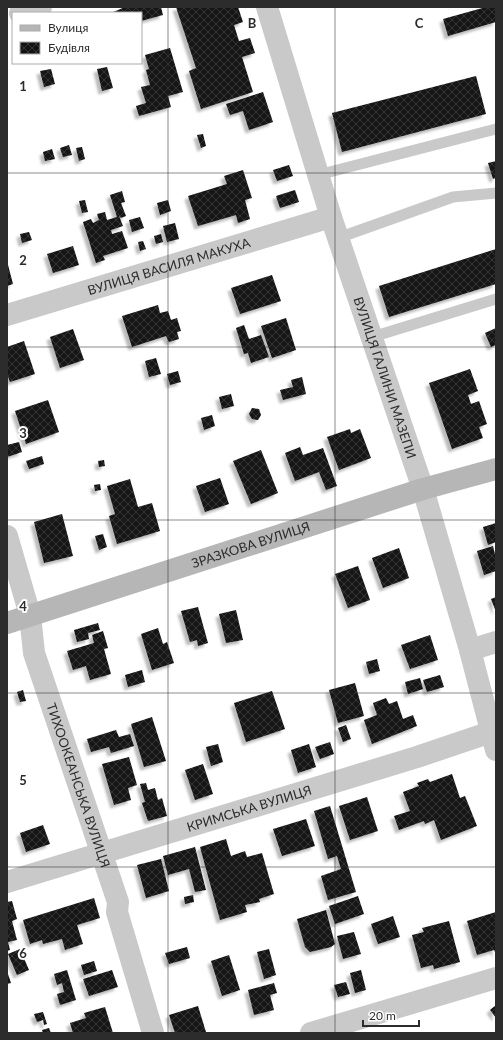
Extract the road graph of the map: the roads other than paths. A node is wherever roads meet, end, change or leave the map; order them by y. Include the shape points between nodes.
1 (41, 7) edge
2 (272, 8) edge
3 (24, 12) edge
4 (496, 129) edge
5 (318, 175) junction
6 (496, 193) edge
7 (331, 217) junction
8 (338, 238) junction
9 (496, 299) edge
10 (7, 315) edge
11 (372, 337) junction
12 (496, 469) edge
13 (423, 489) junction
14 (7, 536) edge
15 (30, 615) junction
16 (7, 623) edge
17 (496, 642) edge
18 (470, 650) junction
19 (493, 741) edge
20 (102, 853) junction
21 (7, 882) edge
22 (496, 978) edge
23 (153, 1033) edge
24 (311, 1033) edge

1 - 3 street
2 - 5 street, ВУЛИЦЯ ГАЛИНИ МАЗЕПИ
4 - 5 lane
5 - 7 street, ВУЛИЦЯ ГАЛИНИ МАЗЕПИ
6 - 8 lane via 453,197
7 - 8 street, ВУЛИЦЯ ГАЛИНИ МАЗЕПИ
7 - 10 street, ВУЛИЦЯ ВАСИЛЯ МАКУХА
8 - 11 street, ВУЛИЦЯ ГАЛИНИ МАЗЕПИ
9 - 11 lane
11 - 13 street, ВУЛИЦЯ ГАЛИНИ МАЗЕПИ
12 - 13 street, ЗРАЗКОВА ВУЛИЦЯ
13 - 15 street, ЗРАЗКОВА ВУЛИЦЯ
13 - 18 street, ВУЛИЦЯ ГАЛИНИ МАЗЕПИ
14 - 15 street, ТИХООКЕАНСЬКА ВУЛИЦЯ
15 - 16 street, ЗРАЗКОВА ВУЛИЦЯ
15 - 20 street, ТИХООКЕАНСЬКА ВУЛИЦЯ via 34,653
17 - 18 street
18 - 19 street, ВУЛИЦЯ ГАЛИНИ МАЗЕПИ
19 - 20 street, КРИМСЬКА ВУЛИЦЯ via 417,757
20 - 21 street, КРИМСЬКА ВУЛИЦЯ
20 - 23 street, ТИХООКЕАНСЬКА ВУЛИЦЯ via 118,902 117,912
22 - 24 street

